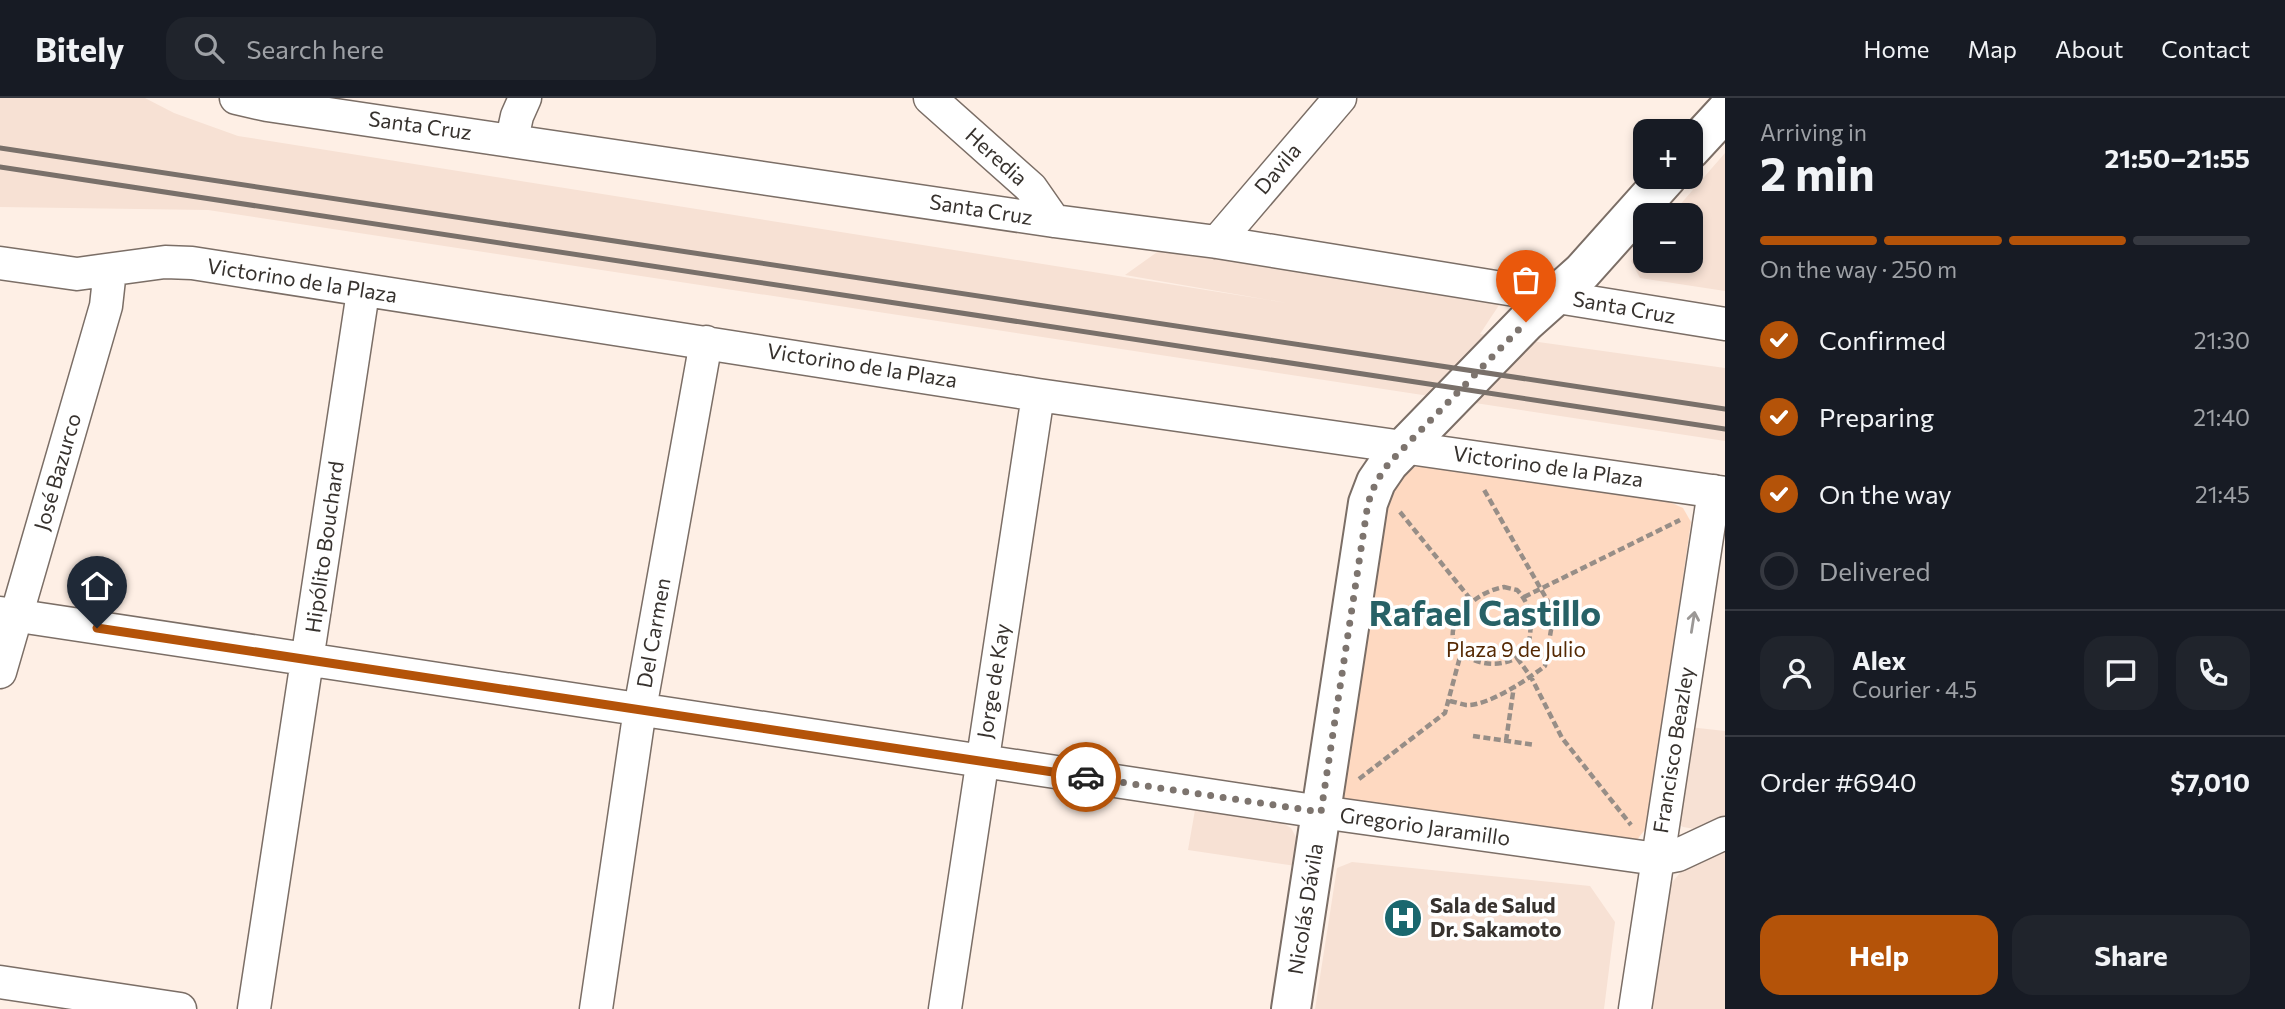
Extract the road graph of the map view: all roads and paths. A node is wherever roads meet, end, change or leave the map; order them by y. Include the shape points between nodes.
1 (236, 98) edge
2 (525, 98) edge
3 (1340, 98) edge
4 (932, 99) edge
5 (1725, 112) edge
6 (1703, 136) edge
7 (512, 139) junction
8 (1656, 189) edge
9 (1054, 221) junction
10 (1217, 242) junction
11 (0, 263) edge
12 (110, 270) junction
13 (363, 292) junction
14 (1555, 296) junction
15 (1725, 324) edge
16 (706, 342) junction
17 (1038, 395) junction
18 (1406, 446) junction
19 (1463, 454) junction
20 (1376, 482) junction
21 (1717, 496) edge
22 (1541, 589) junction
23 (1524, 597) junction
24 (1472, 601) junction
25 (8, 615) edge
26 (1461, 653) junction
27 (1517, 658) junction
28 (309, 660) junction
29 (0, 672) edge
30 (1531, 677) junction
31 (1514, 686) junction
32 (1450, 701) junction
33 (640, 709) junction
34 (1473, 736) dead end
35 (1506, 741) junction
36 (1535, 745) dead end
37 (981, 761) junction
38 (1321, 809) junction
39 (1725, 833) edge
40 (1657, 859) junction
41 (0, 982) edge
42 (180, 1009) edge
43 (254, 1009) edge
44 (596, 1009) edge
45 (945, 1009) edge
46 (1291, 1009) edge
47 (1636, 1009) edge

1 - 7 street, Santa Cruz
2 - 7 street
3 - 10 street, Davila
4 - 9 street, Heredia via 1031,188
5 - 6 street
7 - 9 street, Santa Cruz
8 - 14 street
9 - 10 street, Santa Cruz
10 - 14 street, Santa Cruz
11 - 12 street, Victorino de la Plaza via 77,274
12 - 13 street, Victorino de la Plaza via 192,263
12 - 25 street, José Bazurco via 106,306
13 - 16 street, Victorino de la Plaza
13 - 28 street, Hipólito Bouchard
14 - 15 street, Santa Cruz
14 - 18 street
16 - 17 street, Victorino de la Plaza
16 - 33 street, Del Carmen
17 - 18 street, Victorino de la Plaza
17 - 37 street, Jorge de Kay
18 - 19 street, Victorino de la Plaza
18 - 20 street, Nicolás Dávila
19 - 21 street, Victorino de la Plaza
19 - 22 path
20 - 24 path
20 - 38 street, Nicolás Dávila via 1368,503
21 - 22 path
40 -> 21 street, Francisco Beazley
22 - 23 path
22 - 30 path via 1554,612 1545,666
23 - 24 path via 1504,587
23 - 27 path via 1530,639
24 - 26 path via 1452,633 1453,644
25 - 28 street, Gregorio Jaramillo
25 - 29 street, José Bazurco
26 - 27 path via 1486,663
26 - 32 path
27 - 30 path
28 - 33 street, Gregorio Jaramillo
28 - 43 street, Hipólito Bouchard
30 - 31 path
30 - 40 path via 1562,738
31 - 32 path via 1486,702 1467,705
31 - 35 path
32 - 38 path via 1438,720
33 - 37 street, Gregorio Jaramillo
33 - 44 street, Del Carmen
34 - 35 path
35 - 36 path
37 - 38 street, Gregorio Jaramillo
37 - 45 street, Jorge de Kay
38 - 40 street, Gregorio Jaramillo
38 - 46 street, Nicolás Dávila
39 - 40 street, Gregorio Jaramillo via 1678,855
40 - 47 street, Francisco Beazley
41 - 42 street

